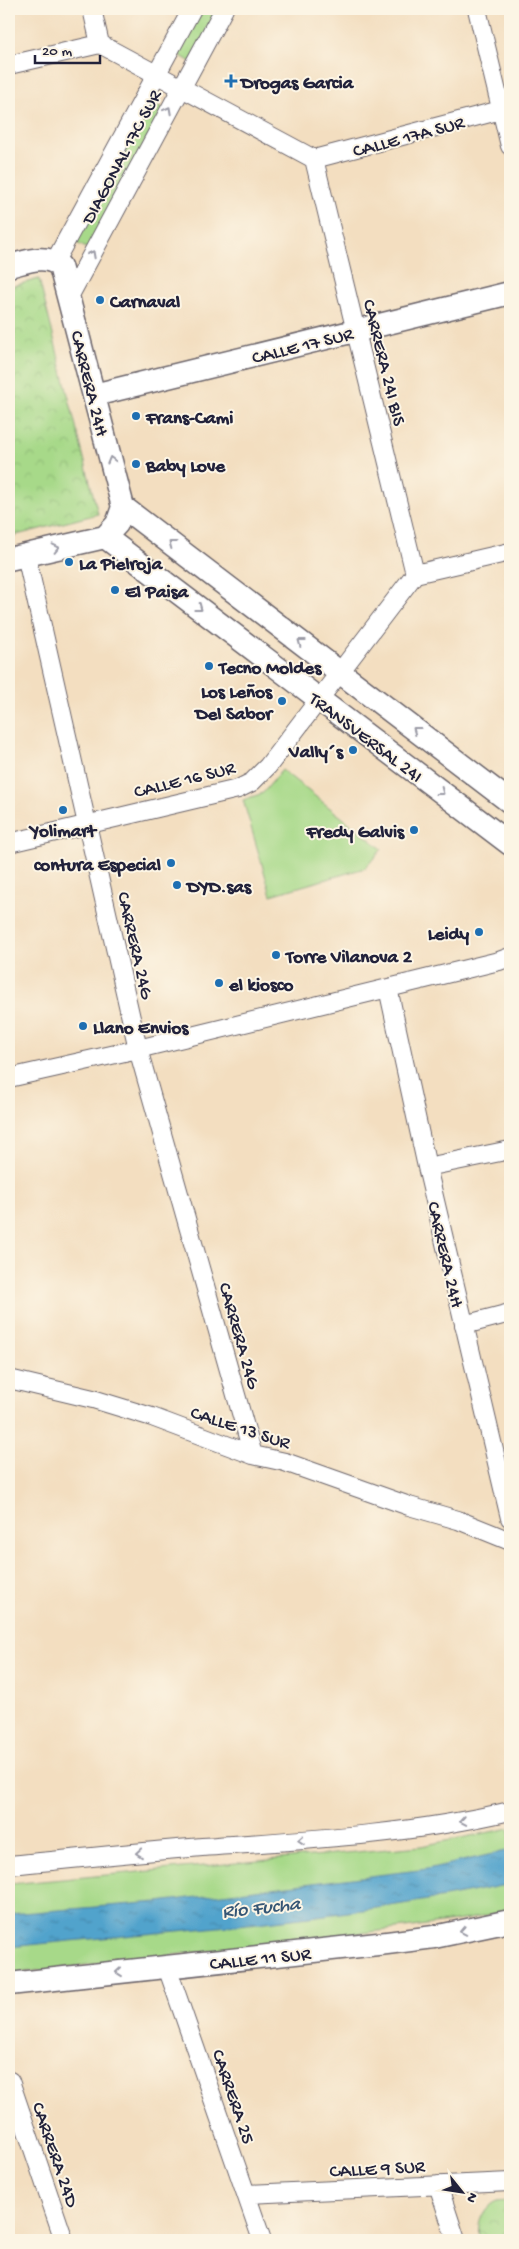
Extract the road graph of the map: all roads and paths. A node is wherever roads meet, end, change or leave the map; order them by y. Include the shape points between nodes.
1 (92, 9) edge
2 (192, 9) edge
3 (224, 9) edge
4 (477, 9) edge
5 (100, 44) junction
6 (9, 65) edge
7 (156, 74) junction
8 (180, 88) junction
9 (502, 110) junction
10 (510, 146) edge
11 (314, 159) junction
12 (55, 261) junction
13 (9, 266) edge
14 (510, 293) edge
15 (69, 297) junction
16 (356, 330) junction
17 (94, 395) junction
18 (123, 507) junction
19 (105, 537) junction
20 (510, 552) edge
21 (17, 557) edge
22 (416, 574) junction
23 (339, 672) junction
24 (319, 698) junction
25 (510, 802) edge
26 (88, 824) junction
27 (9, 844) edge
28 (510, 844) edge
29 (510, 957) edge
30 (388, 988) junction
31 (138, 1050) junction
32 (9, 1078) edge
33 (510, 1150) edge
34 (427, 1167) junction
35 (510, 1313) edge
36 (464, 1325) junction
37 (9, 1379) edge
38 (252, 1455) junction
39 (458, 1520) junction
40 (510, 1520) edge
41 (510, 1541) edge
42 (510, 1811) edge
43 (9, 1865) edge
44 (510, 1921) edge
45 (167, 1967) junction
46 (9, 1984) edge
47 (10, 2081) dead end
48 (510, 2182) edge
49 (438, 2185) junction
50 (246, 2194) junction
51 (64, 2240) edge
52 (262, 2240) edge
53 (456, 2240) edge

1 - 5 street
2 - 7 street, DIAGONAL 17C SUR
3 - 8 street, DIAGONAL 17C SUR
4 - 9 street
5 - 6 street
5 - 7 street
7 - 8 street
7 - 12 street, DIAGONAL 17C SUR
8 - 11 street
15 -> 8 street, DIAGONAL 17C SUR
9 - 10 street
9 - 11 street, CALLE 17A SUR
11 - 16 street, CARRERA 24I BIS
12 - 13 street via 39,259
12 - 15 street, CARRERA 24H via 63,274
14 - 16 street, CALLE 17 SUR
15 - 17 street, CARRERA 24H
16 - 17 street, CALLE 17 SUR
16 - 22 street, CARRERA 24I BIS
18 -> 17 street, CARRERA 24H
18 - 19 street via 117,524
23 -> 18 street, TRANSVERSAL 24I
21 -> 19 street
19 -> 24 street, TRANSVERSAL 24I
20 - 22 street
21 - 26 street, CARRERA 24G
22 - 23 street, CALLE 16 SUR
23 - 24 street, CALLE 16 SUR
25 -> 23 street, TRANSVERSAL 24I
24 - 26 street, CALLE 16 SUR via 268,766 252,782 238,789
24 -> 28 street, TRANSVERSAL 24I
26 - 27 street, CALLE 16 SUR
26 - 31 street, CARRERA 24G
29 - 30 street
30 - 31 street
30 - 34 street, CARRERA 24H
31 - 32 street
31 - 38 street, CARRERA 24G
33 - 34 street
34 - 36 street, CARRERA 24H
35 - 36 street
36 - 40 street, CARRERA 24H
37 - 38 street, CALLE 13 SUR via 152,1417
38 - 39 street, CALLE 13 SUR via 285,1462
39 - 40 street, CALLE 13 SUR
39 - 41 street, CALLE 13 SUR
42 -> 43 street via 357,1836
44 -> 45 street, CALLE 11 SUR via 434,1937
45 -> 46 street, CALLE 11 SUR
45 - 50 street, CARRERA 25
47 - 51 street, CARRERA 24D
48 - 49 street, CALLE 9 SUR
49 - 50 street, CALLE 9 SUR
49 - 53 street
50 - 52 street, CARRERA 25

